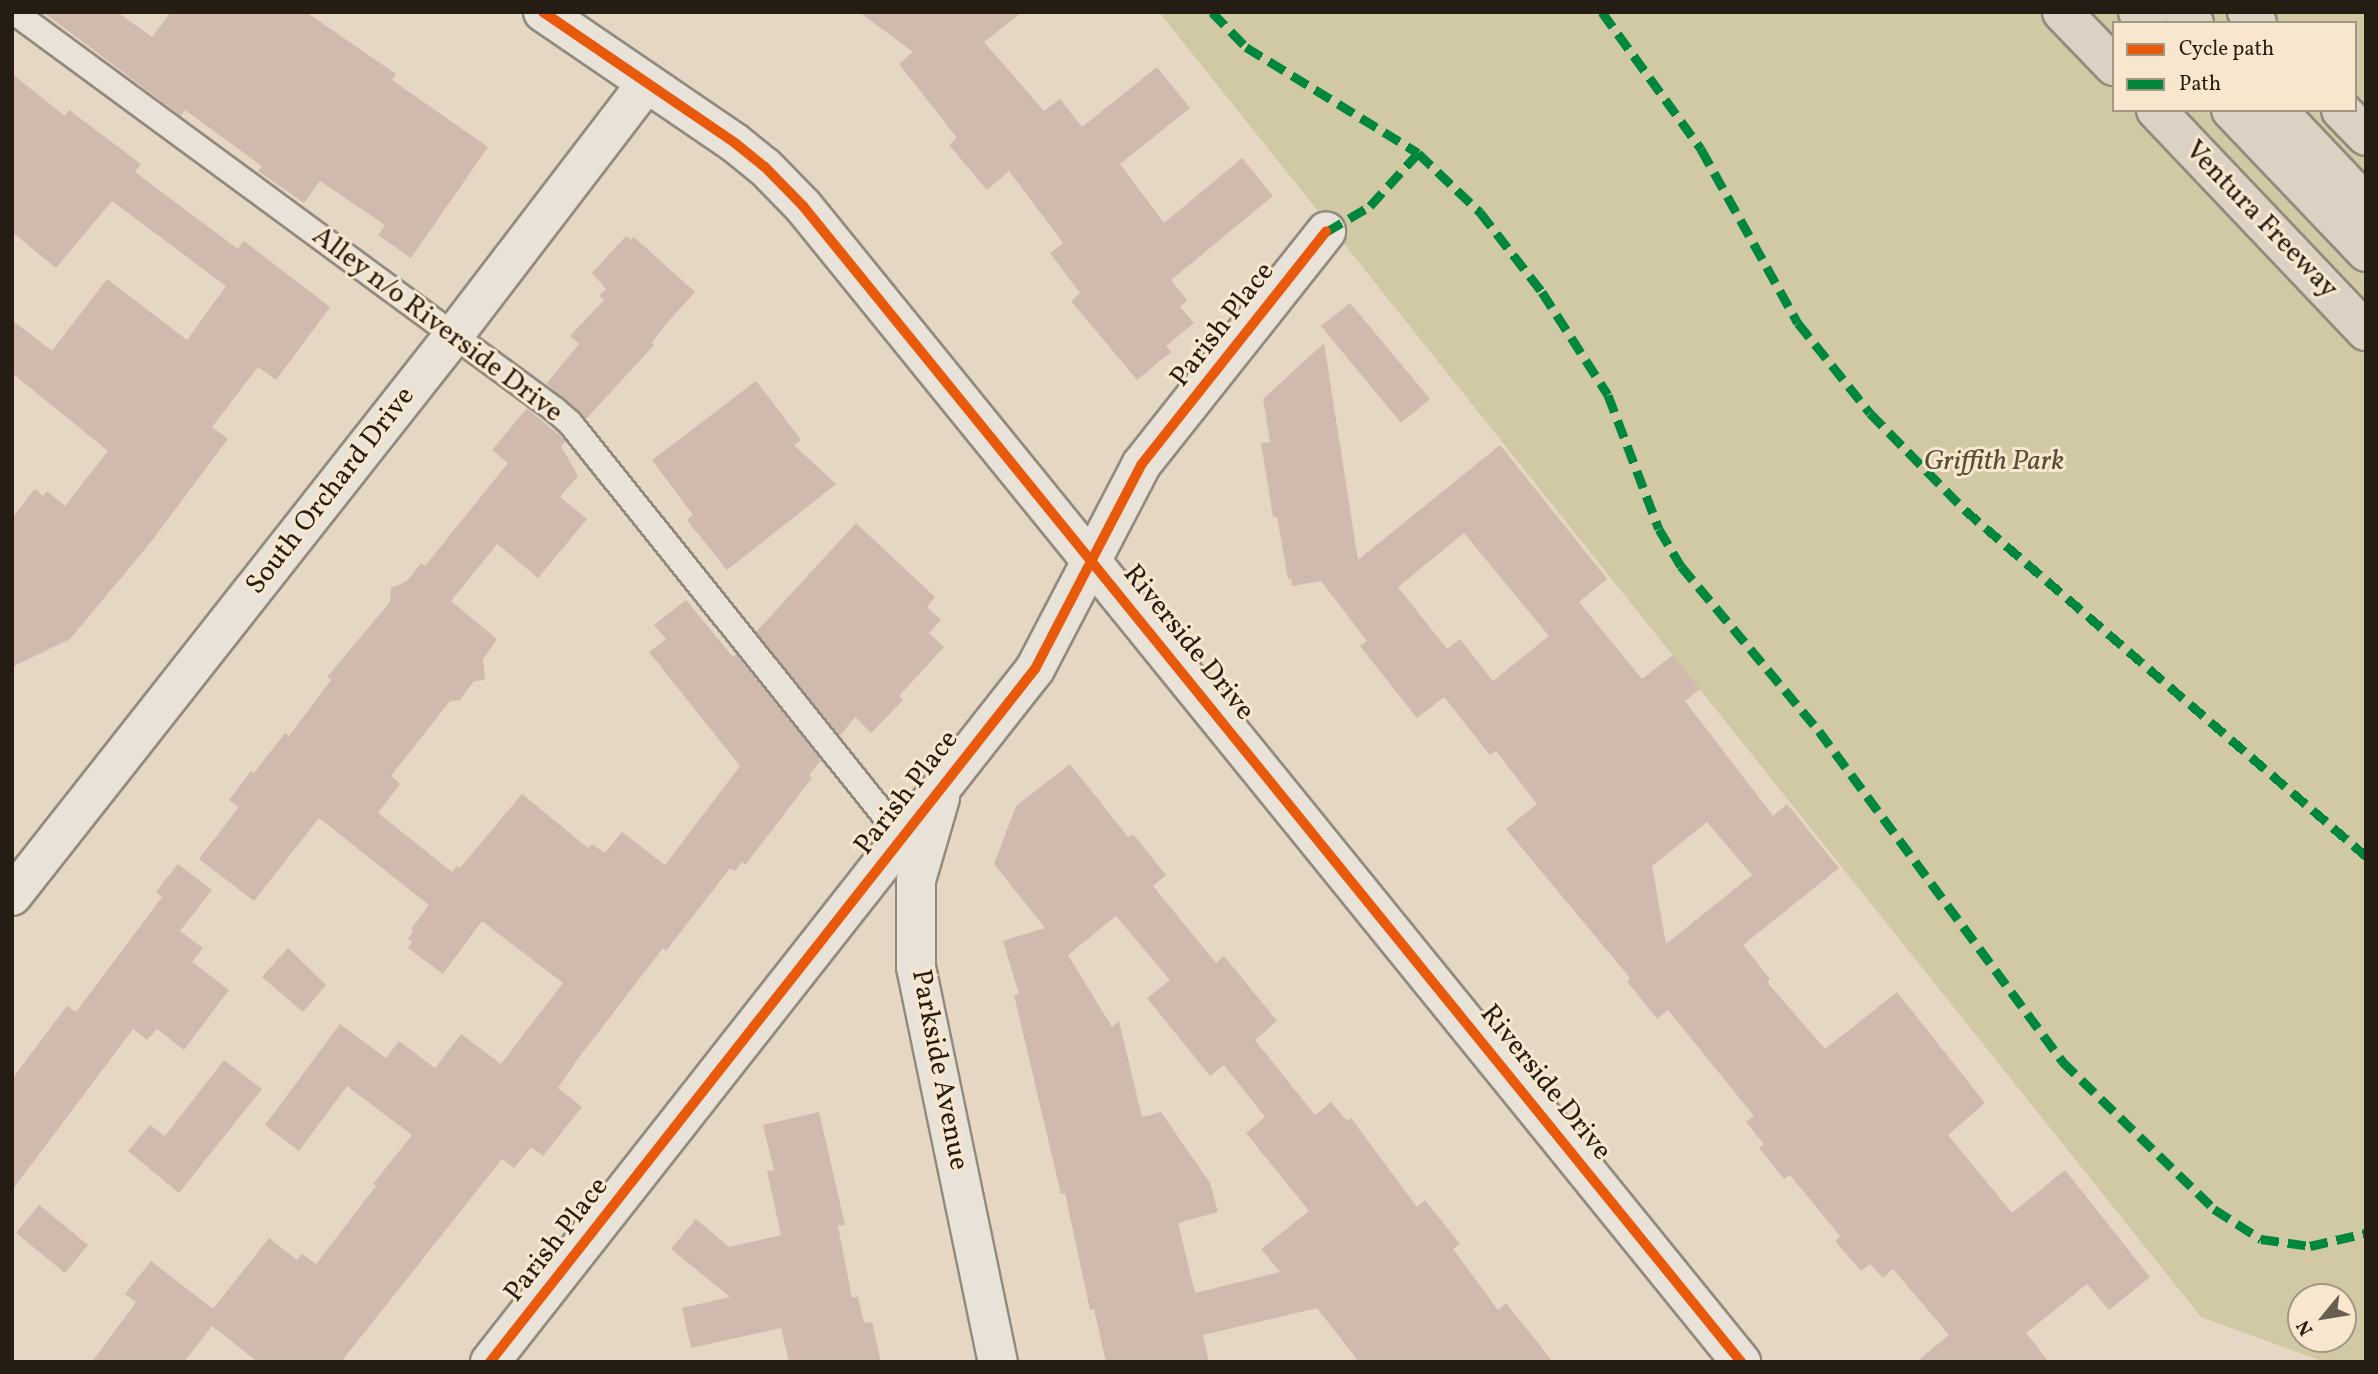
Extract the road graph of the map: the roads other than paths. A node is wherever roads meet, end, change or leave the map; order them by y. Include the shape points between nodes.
1 (14, 12) edge
2 (543, 12) edge
3 (2062, 12) edge
4 (2112, 64) edge
5 (646, 84) junction
6 (2158, 112) edge
7 (2233, 112) edge
8 (2279, 112) edge
9 (2343, 112) edge
10 (2366, 136) edge
11 (2366, 204) edge
12 (1326, 232) dead end
13 (2366, 252) edge
14 (2366, 331) edge
15 (454, 335) junction
16 (1092, 561) junction
17 (946, 779) junction
18 (901, 836) junction
19 (12, 896) edge
20 (490, 1362) edge
21 (998, 1362) edge
22 (1741, 1362) edge

1 - 15 lane, Alley n/o Riverside Drive
2 - 5 street, Riverside Drive
3 - 4 highway
5 - 15 street, South Orchard Drive
5 - 16 street, Riverside Drive via 735,143 803,206
6 - 14 highway, Ventura Freeway
7 - 13 highway
8 - 11 highway
9 - 10 highway
12 - 16 street, Parish Place via 1141,465
15 - 18 lane, Alley n/o Riverside Drive via 570,424
15 - 19 street, South Orchard Drive
16 - 17 street, Parish Place via 1035,669
16 - 22 street, Riverside Drive
17 - 18 street, Parish Place
17 - 21 street, Parkside Avenue via 916,880 916,967
18 - 20 street, Parish Place

